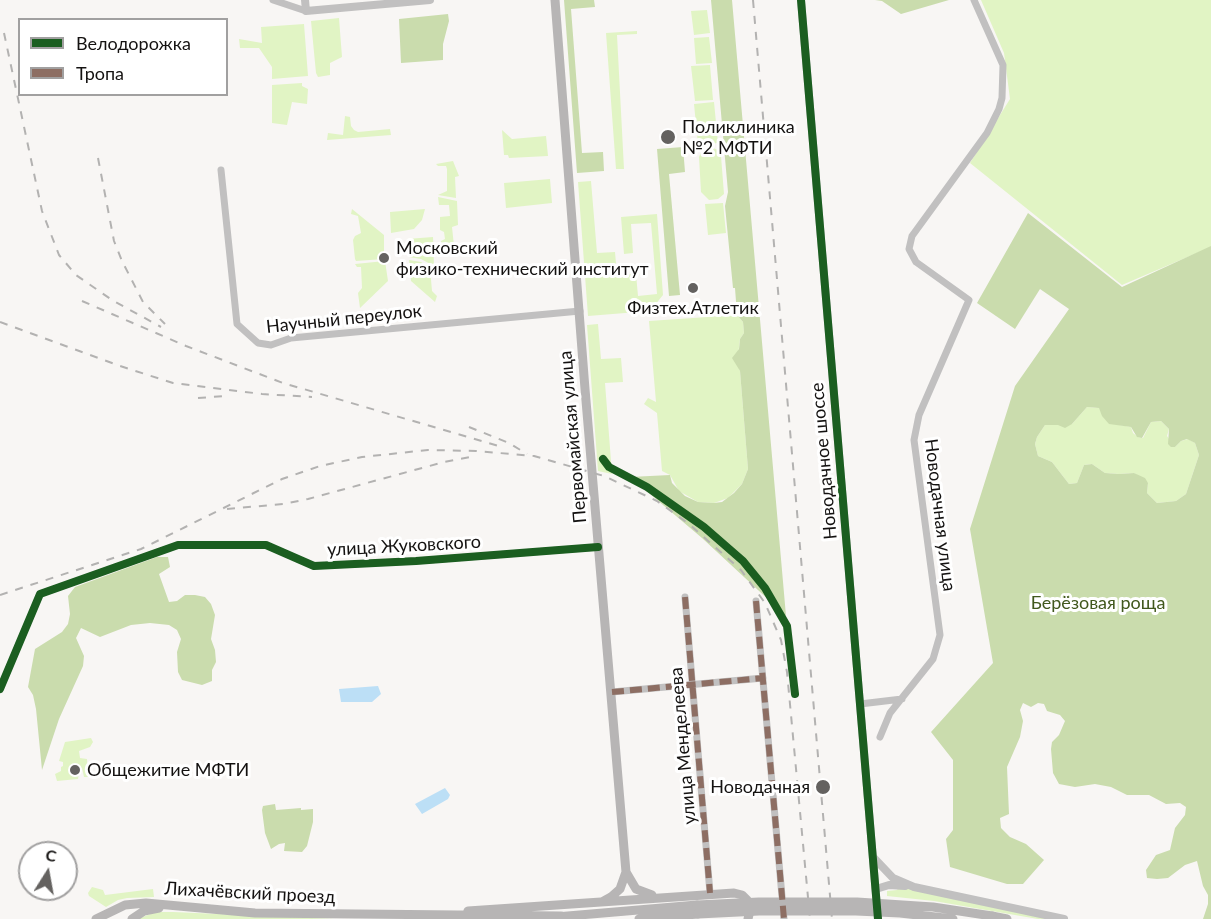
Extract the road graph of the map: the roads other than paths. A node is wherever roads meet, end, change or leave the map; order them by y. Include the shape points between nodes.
1 (273, 0) edge
2 (305, 0) edge
3 (430, 0) edge
4 (555, 0) edge
5 (801, 0) edge
6 (974, 0) edge
7 (306, 11) junction
8 (221, 170) dead end
9 (580, 311) junction
10 (598, 547) junction
11 (685, 597) dead end
12 (756, 601) dead end
13 (763, 678) junction
14 (693, 684) junction
15 (0, 689) edge
16 (612, 692) junction
17 (902, 699) junction
18 (860, 704) junction
19 (880, 737) dead end
20 (874, 858) junction
21 (626, 872) junction
22 (914, 887) junction
23 (876, 889) junction
24 (711, 893) junction
25 (660, 897) junction
26 (602, 902) junction
27 (176, 906) junction
28 (698, 909) junction
29 (405, 915) junction
30 (561, 916) junction
31 (96, 919) edge
32 (132, 919) edge
33 (526, 919) edge
34 (639, 919) edge
35 (748, 919) edge
36 (784, 919) edge
37 (879, 919) edge
38 (953, 919) edge
39 (1007, 919) edge
40 (1064, 919) edge

1 - 7 street
2 - 7 street
3 - 7 street
4 - 9 main road, Первомайская улица
5 - 18 street, Новодачное шоссе
6 - 17 street, Новодачная улица via 1003,65 999,109 910,243 910,254 916,262 969,300 916,426 914,452 940,635 933,659
8 - 9 street, Научный переулок via 237,324 258,343 271,345 291,338
9 - 10 main road, Первомайская улица
10 - 15 street, улица Жуковского via 314,566 266,545 178,545 40,594
10 - 16 main road, Первомайская улица
11 - 14 street, улица Менделеева
12 - 13 street
13 - 14 street
13 - 36 street
14 - 16 street
14 - 24 street, улица Менделеева
16 - 21 main road, Первомайская улица
17 - 18 street
17 - 19 street, Новодачная улица
18 - 20 street, Новодачное шоссе
20 - 22 street via 893,878
20 - 23 street, Новодачное шоссе
21 - 25 main road via 641,893
21 - 26 main road via 620,889
22 - 23 street via 889,885
22 - 40 street
23 - 37 street, Новодачное шоссе
24 - 25 main road, Лихачёвский проезд
24 - 35 main road, Лихачёвский проезд via 742,895 749,905
25 - 26 main road, Лихачёвский проезд
26 - 29 main road, Лихачёвский проезд
27 - 29 main road, Лихачёвский проезд via 255,913
27 - 31 main road, Лихачёвский проезд via 135,903
27 - 32 main road via 144,911
28 - 30 main road, Лихачёвский проезд
28 - 34 main road
28 - 38 main road, bridge via 856,911
28 - 39 main road, bridge via 769,902 857,902 922,906
29 - 30 main road, Лихачёвский проезд
30 - 33 main road, Лихачёвский проезд

